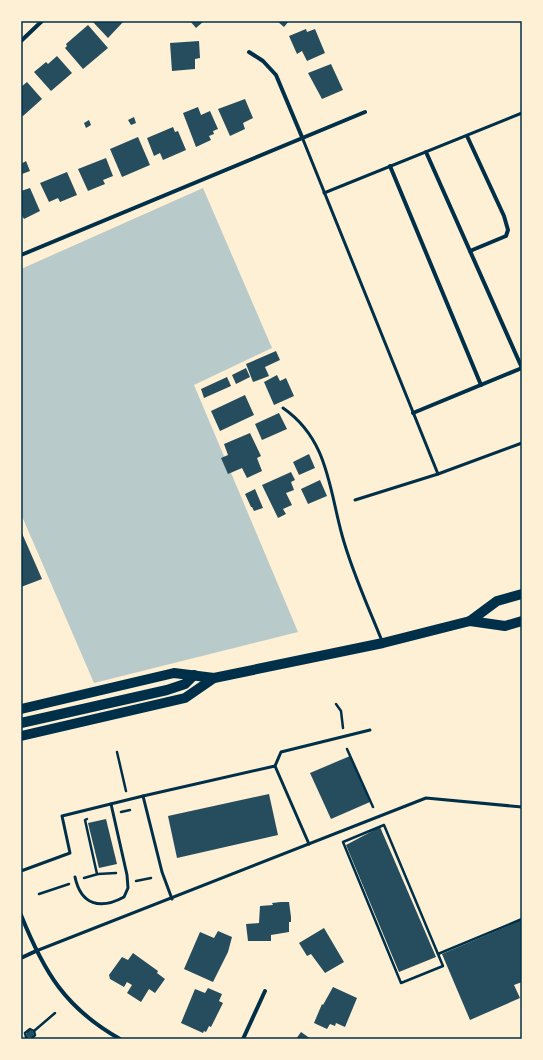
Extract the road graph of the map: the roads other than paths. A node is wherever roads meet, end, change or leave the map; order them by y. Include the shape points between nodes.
1 (42, 21) edge
2 (21, 41) edge
3 (249, 52) dead end
4 (365, 112) dead end
5 (522, 113) edge
6 (467, 136) junction
7 (302, 137) junction
8 (426, 152) junction
9 (390, 166) junction
10 (324, 193) junction
11 (470, 251) junction
12 (21, 255) edge
13 (522, 368) edge
14 (481, 385) junction
15 (283, 408) dead end
16 (413, 413) junction
17 (522, 443) edge
18 (438, 474) junction
19 (355, 500) dead end
20 (522, 594) edge
21 (470, 621) junction
22 (522, 621) edge
23 (383, 643) junction
24 (194, 676) junction
25 (214, 678) junction
26 (21, 709) edge
27 (21, 723) edge
28 (370, 730) dead end
29 (21, 736) edge
30 (275, 766) junction
31 (143, 796) junction
32 (111, 804) junction
33 (522, 807) edge
34 (309, 844) junction
35 (21, 871) edge
36 (75, 877) dead end
37 (172, 898) junction
38 (21, 915) edge
39 (36, 951) junction
40 (21, 958) edge
41 (265, 991) dead end
42 (120, 1039) edge
43 (243, 1039) edge

1 - 2 street
3 - 7 street via 263,61 276,75
4 - 7 street
5 - 6 lane
6 - 8 lane
6 - 11 street via 508,230 506,236
7 - 10 lane
7 - 12 street
8 - 9 lane
8 - 11 street
9 - 10 lane
9 - 14 street
10 - 16 lane
11 - 13 street
13 - 14 street
14 - 16 street
15 - 23 lane via 296,418 315,443 325,464 357,583
16 - 18 lane
17 - 18 lane
18 - 19 lane
20 - 21 main road via 497,601
21 - 22 main road via 505,626
21 - 23 main road
23 - 25 main road
24 - 25 main road
24 - 26 main road via 174,673
24 - 27 main road via 185,684 166,690
25 - 29 main road via 185,698
28 - 30 lane via 281,752
30 - 31 lane
30 - 34 lane
31 - 32 lane
31 - 37 lane via 162,872
32 - 35 lane via 62,816 70,853
32 - 36 lane via 127,876 128,888 124,897 107,903 87,901 80,893
33 - 34 lane via 426,798
34 - 37 lane
37 - 39 lane
38 - 39 street
39 - 40 street
39 - 42 street via 50,976 71,1003 103,1030
41 - 43 street

